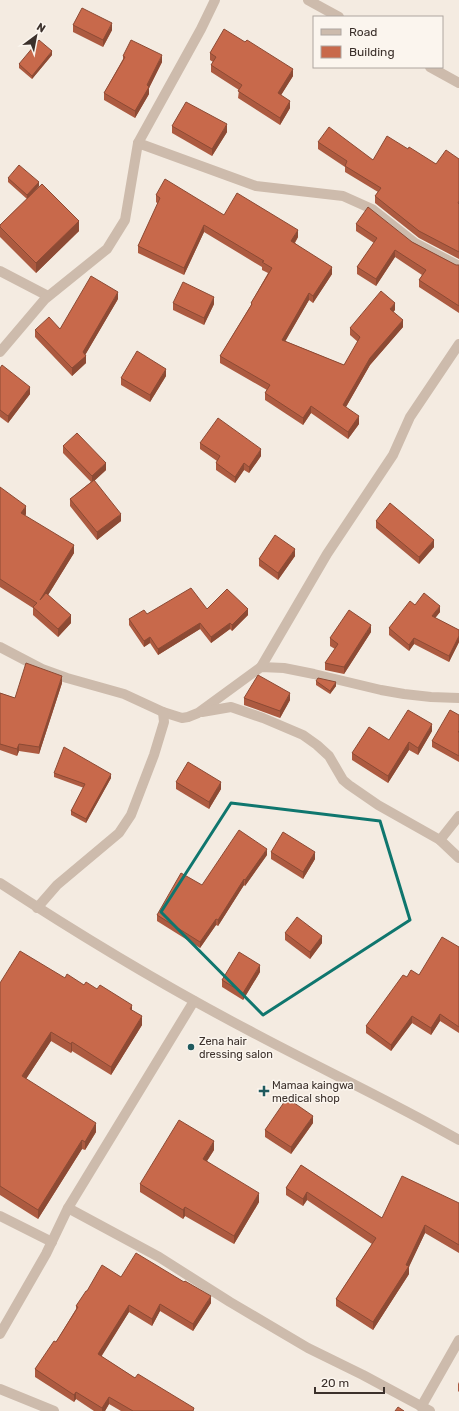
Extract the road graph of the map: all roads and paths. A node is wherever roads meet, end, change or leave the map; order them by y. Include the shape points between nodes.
1 (215, 0) edge
2 (308, 0) edge
3 (337, 16) edge
4 (432, 68) edge
5 (459, 83) edge
6 (138, 143) junction
7 (459, 266) edge
8 (0, 271) edge
9 (48, 296) junction
10 (459, 344) edge
11 (0, 352) edge
12 (0, 647) edge
13 (261, 667) junction
14 (459, 698) edge
15 (163, 712) junction
16 (198, 713) junction
17 (459, 816) edge
18 (440, 840) junction
19 (459, 858) edge
20 (0, 883) edge
21 (37, 908) junction
22 (194, 1001) junction
23 (459, 1140) edge
24 (68, 1208) junction
25 (0, 1216) edge
26 (52, 1242) junction
27 (0, 1334) edge
28 (459, 1340) edge
29 (0, 1389) edge
30 (426, 1409) edge
31 (54, 1411) edge

1 - 6 street
2 - 3 street
4 - 5 street
6 - 7 street via 256,186 343,196 372,209 415,243
6 - 9 street via 125,220 107,249
8 - 9 street
9 - 11 street
10 - 13 street via 410,417 393,455 327,554
12 - 15 street via 42,669 124,694
13 - 14 street via 284,668 404,694
13 - 16 street
15 - 16 street via 182,718
15 - 21 street via 164,722 154,755 131,815 119,833 57,885
16 - 18 street via 231,707 303,736 329,756 343,780 349,785 378,805
17 - 18 street
18 - 19 street
20 - 21 street
21 - 22 street
22 - 23 street via 416,1115
22 - 24 street
24 - 26 street
24 - 30 street via 159,1257 308,1348
25 - 26 street
26 - 27 street
28 - 30 street
29 - 31 street

